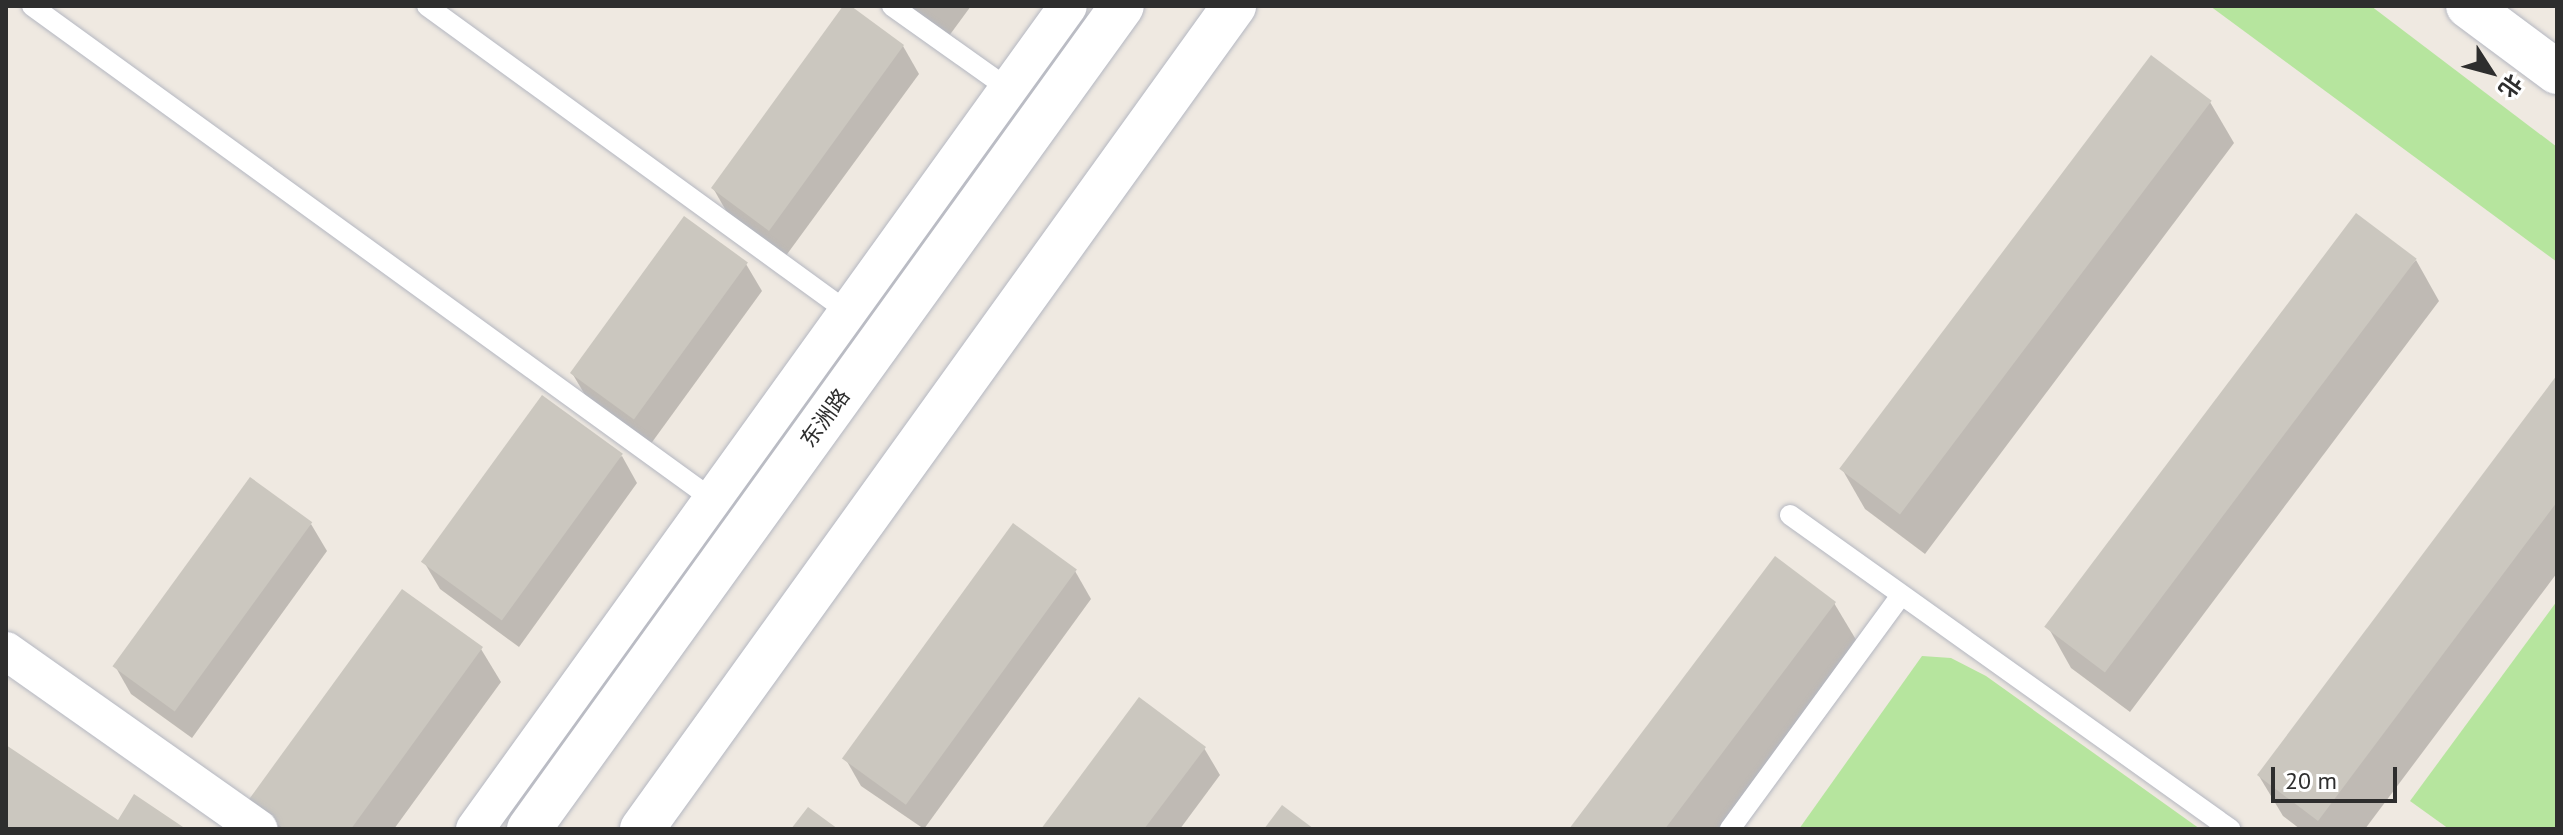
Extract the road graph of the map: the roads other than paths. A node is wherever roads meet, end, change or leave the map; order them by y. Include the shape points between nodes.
1 (32, 6) edge
2 (427, 6) edge
3 (892, 6) edge
4 (1068, 6) edge
5 (1122, 6) edge
6 (1234, 6) edge
7 (2468, 6) edge
8 (2557, 72) edge
9 (1009, 89) junction
10 (848, 312) junction
11 (712, 499) junction
12 (1790, 515) dead end
13 (1901, 595) junction
14 (6, 651) edge
15 (258, 829) edge
16 (475, 829) edge
17 (529, 829) edge
18 (642, 829) edge
19 (1730, 829) edge
20 (2230, 829) edge

1 - 11 lane
2 - 10 lane
3 - 9 lane
4 - 9 street
5 - 17 street, 东洲路
6 - 18 street
7 - 8 street
9 - 10 street
10 - 11 street
11 - 16 street
12 - 13 lane
13 - 19 lane
13 - 20 lane
14 - 15 street

